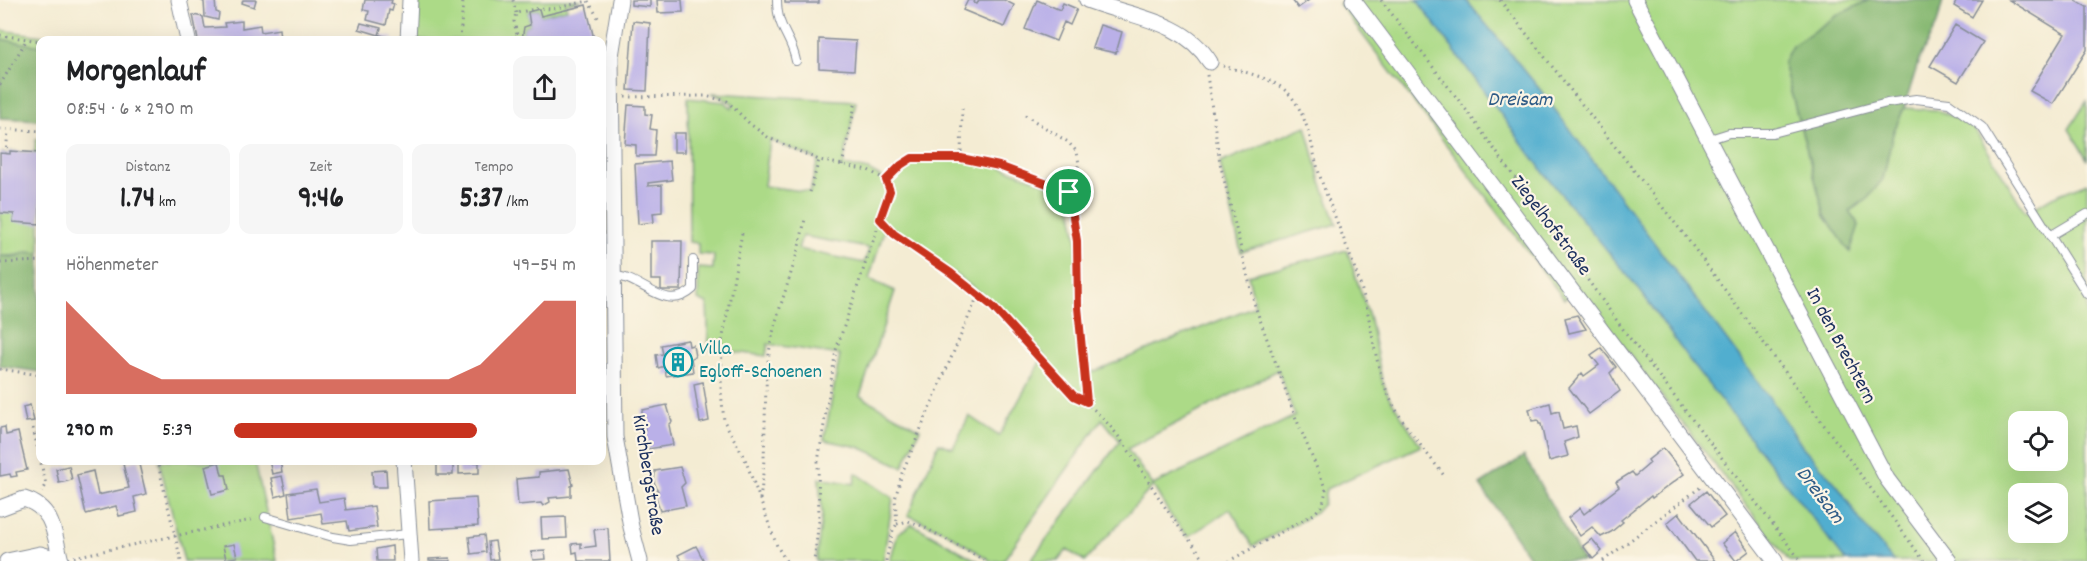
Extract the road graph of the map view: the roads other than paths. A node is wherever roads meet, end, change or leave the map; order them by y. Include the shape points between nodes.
1 (179, 0) edge
2 (410, 0) edge
3 (620, 0) edge
4 (777, 0) edge
5 (1088, 0) edge
6 (1353, 0) edge
7 (1635, 0) edge
8 (187, 36) edge
9 (408, 36) edge
10 (796, 61) dead end
11 (1210, 62) road end
12 (1710, 139) junction
13 (2087, 214) edge
14 (2050, 236) junction
15 (607, 256) edge
16 (693, 260) dead end
17 (613, 276) junction
18 (2087, 294) edge
19 (404, 465) edge
20 (0, 508) edge
21 (265, 517) road end
22 (408, 534) junction
23 (61, 560) edge
24 (7, 561) edge
25 (411, 561) edge
26 (641, 561) edge
27 (1775, 561) edge
28 (1949, 561) edge

1 - 8 street
2 - 9 street
3 - 15 street, Kirchbergstraße via 611,56
4 - 10 lane via 779,24
5 - 11 street via 1186,34
6 - 27 street, Ziegelhofstraße
7 - 12 street, In den Brechtern
12 - 14 lane via 1729,133 1773,134 1887,103 1916,99 1949,103 1982,127
12 - 28 street, In den Brechtern via 1887,479
13 - 14 lane
14 - 18 lane
15 - 17 street, Kirchbergstraße
16 - 17 lane via 693,289 677,298 656,295 620,275
17 - 26 street, Kirchbergstraße via 615,437
19 - 22 street
20 - 23 street via 24,499 37,503 49,517
21 - 22 lane via 351,540
22 - 25 street
23 - 24 street via 40,554

